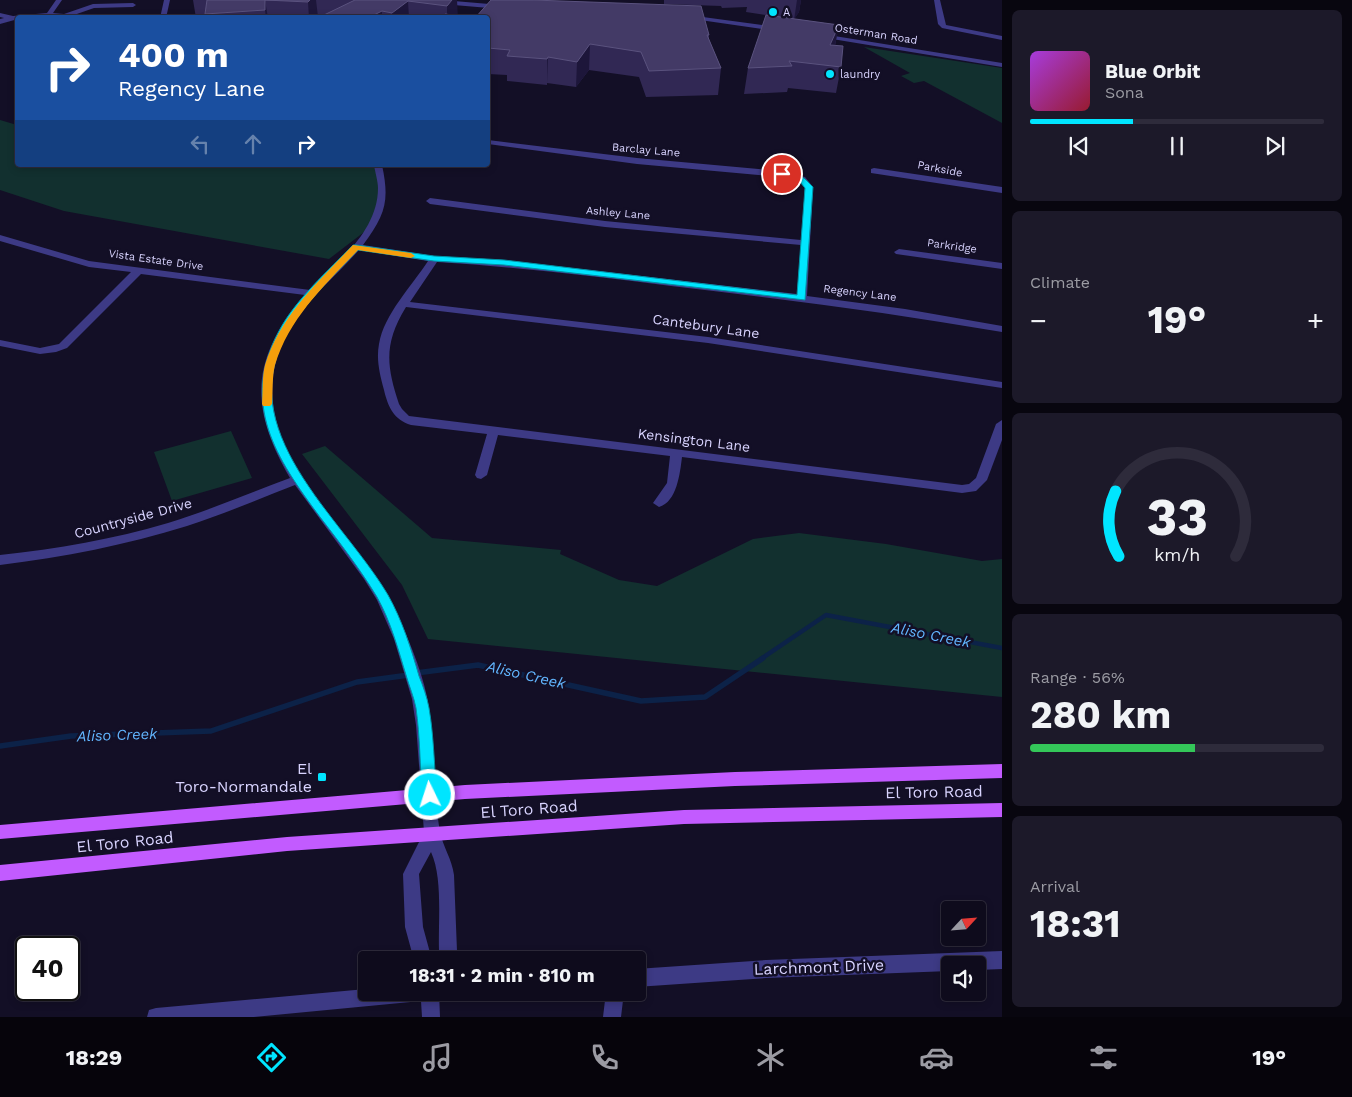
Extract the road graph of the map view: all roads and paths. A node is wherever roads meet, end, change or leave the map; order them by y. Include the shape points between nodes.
1 (59, 0) edge
2 (167, 0) edge
3 (418, 0) edge
4 (937, 0) edge
5 (133, 5) dead end
6 (513, 8) edge
7 (49, 15) joint
8 (67, 15) joint
9 (163, 15) edge
10 (1, 16) edge
11 (679, 16) edge
12 (15, 18) edge
13 (784, 30) edge
14 (813, 34) edge
15 (1002, 38) edge
16 (1002, 65) edge
17 (490, 142) edge
18 (379, 167) edge
19 (874, 170) dead end
20 (1002, 190) edge
21 (430, 201) dead end
22 (0, 238) edge
23 (804, 243) junction
24 (356, 247) junction
25 (900, 252) dead end
26 (434, 259) junction
27 (1002, 266) edge
28 (138, 271) junction
29 (312, 294) junction
30 (802, 298) junction
31 (405, 304) junction
32 (1002, 329) edge
33 (0, 343) edge
34 (1002, 385) edge
35 (1002, 424) edge
36 (494, 430) junction
37 (676, 454) junction
38 (482, 474) dead end
39 (298, 480) junction
40 (659, 503) dead end
41 (0, 560) edge
42 (1002, 771) edge
43 (430, 795) junction
44 (1002, 810) edge
45 (0, 832) edge
46 (432, 834) junction
47 (0, 873) edge
48 (421, 951) edge
49 (448, 951) edge
50 (1002, 960) edge
51 (646, 977) edge
52 (358, 998) edge
53 (430, 1001) edge
54 (614, 1001) edge
55 (156, 1017) edge
56 (431, 1017) edge
57 (612, 1017) edge

1 - 7 street
2 - 9 street
3 - 6 street
4 - 15 street via 944,27
5 - 8 street via 93,6
7 - 8 street
10 - 12 street
11 - 13 street
14 - 16 street, Osterman Road
17 - 23 street, Barclay Lane via 627,160 782,174 802,180 809,187
18 - 24 street via 383,182 380,206 375,222
19 - 20 street, Parkside
21 - 23 street, Ashley Lane via 605,224 716,232
22 - 28 street, Vista Estate Drive via 70,260
23 - 30 street
24 - 26 street, Regency Lane
24 - 29 street
25 - 27 street, Parkridge
26 - 30 street, Regency Lane via 504,263
26 - 31 street
28 - 29 street, Vista Estate Drive
28 - 33 street via 55,351
29 - 39 street via 278,340 267,382 266,401 272,429
30 - 32 street, Regency Lane
31 - 34 street, Cantebury Lane via 708,340
31 - 36 street, Kensington Lane via 387,332 384,352 385,374 393,404 400,416 411,421
35 - 37 street, Kensington Lane via 981,480 972,488 962,489
36 - 37 street, Kensington Lane
36 - 38 street
37 - 40 street via 673,484
39 - 41 street, Countryside Drive via 154,531 92,546
39 - 43 street via 383,597 402,638 422,707
42 - 43 main road, El Toro Road via 735,779
43 - 45 main road, El Toro Road
43 - 46 street
44 - 46 main road, El Toro Road via 684,817
46 - 47 main road, El Toro Road via 287,844
46 - 48 street via 411,874 414,927
46 - 49 street via 445,868
50 - 51 street, Larchmont Drive
52 - 55 street
53 - 56 street
54 - 57 street

